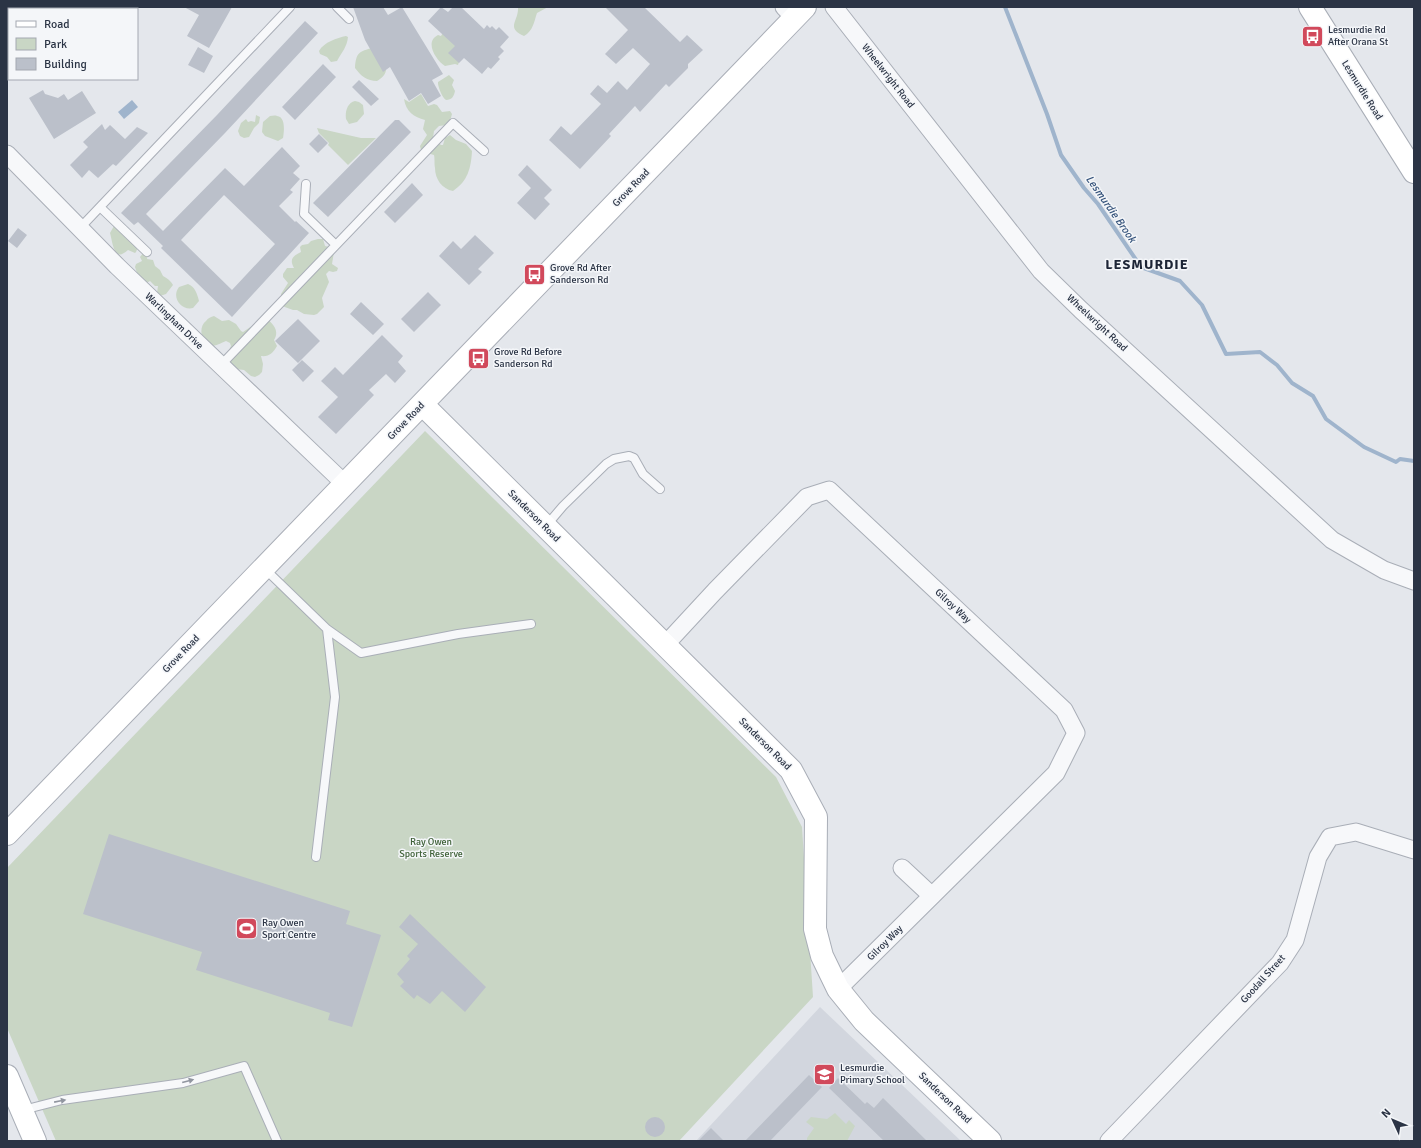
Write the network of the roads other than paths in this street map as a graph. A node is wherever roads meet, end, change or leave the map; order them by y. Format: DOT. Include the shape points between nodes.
graph roads {
  1 [pos="290,7"];
  2 [pos="337,7"];
  3 [pos="834,7"];
  4 [pos="1310,7"];
  5 [pos="794,11"];
  6 [pos="349,18"];
  7 [pos="484,151"];
  8 [pos="7,154"];
  9 [pos="1414,172"];
  10 [pos="306,184"];
  11 [pos="100,207"];
  12 [pos="80,228"];
  13 [pos="336,245"];
  14 [pos="147,252"];
  15 [pos="221,365"];
  16 [pos="422,404"];
  17 [pos="345,484"];
  18 [pos="660,489"];
  19 [pos="545,527"];
  20 [pos="264,568"];
  21 [pos="1414,581"];
  22 [pos="531,624"];
  23 [pos="327,629"];
  24 [pos="665,645"];
  25 [pos="7,834"];
  26 [pos="1414,850"];
  27 [pos="316,857"];
  28 [pos="902,868"];
  29 [pos="932,896"];
  30 [pos="838,989"];
  31 [pos="7,1076"];
  32 [pos="22,1111"];
  33 [pos="35,1141"];
  34 [pos="277,1141"];
  35 [pos="990,1141"];
  36 [pos="1109,1141"];
  1 -- 11 [label="lane"];
  2 -- 6 [label="lane"];
  3 -- 21 [label="street, Wheelwright Road" via="1041,270 1081,310 1332,540 1384,570"];
  4 -- 9 [label="street, Lesmurdie Road"];
  5 -- 16 [label="street, Grove Road"];
  7 -- 13 [label="lane" via="453,123"];
  8 -- 12 [label="street, Warlingham Drive"];
  10 -- 13 [label="lane" via="304,214"];
  11 -- 12 [label="lane"];
  11 -- 14 [label="lane"];
  12 -- 15 [label="street, Warlingham Drive"];
  13 -- 15 [label="lane"];
  15 -- 17 [label="street, Warlingham Drive"];
  16 -- 17 [label="street, Grove Road"];
  16 -- 19 [label="street, Sanderson Road"];
  17 -- 20 [label="street, Grove Road"];
  18 -- 19 [label="lane" via="644,474 634,458 629,456 614,459 578,490"];
  19 -- 24 [label="street, Sanderson Road"];
  20 -- 23 [label="lane"];
  20 -- 25 [label="street, Grove Road"];
  22 -- 23 [label="lane" via="458,634 361,653"];
  23 -- 27 [label="lane" via="335,697"];
  24 -- 29 [label="street, Gilroy Way" via="807,497 829,490 1064,710 1076,733 1056,773"];
  24 -- 30 [label="street, Sanderson Road" via="792,770 816,817 815,929 822,956"];
  26 -- 36 [label="street, Goodall Street" via="1356,832 1330,837 1318,857 1295,940 1280,963"];
  28 -- 29 [label="street"];
  29 -- 30 [label="street, Gilroy Way"];
  30 -- 35 [label="street, Sanderson Road" via="864,1021"];
  31 -- 32 [label="street"];
  32 -- 33 [label="street"];
  32 -- 34 [label="lane, one-way" via="62,1100 183,1083 244,1066"];
}
